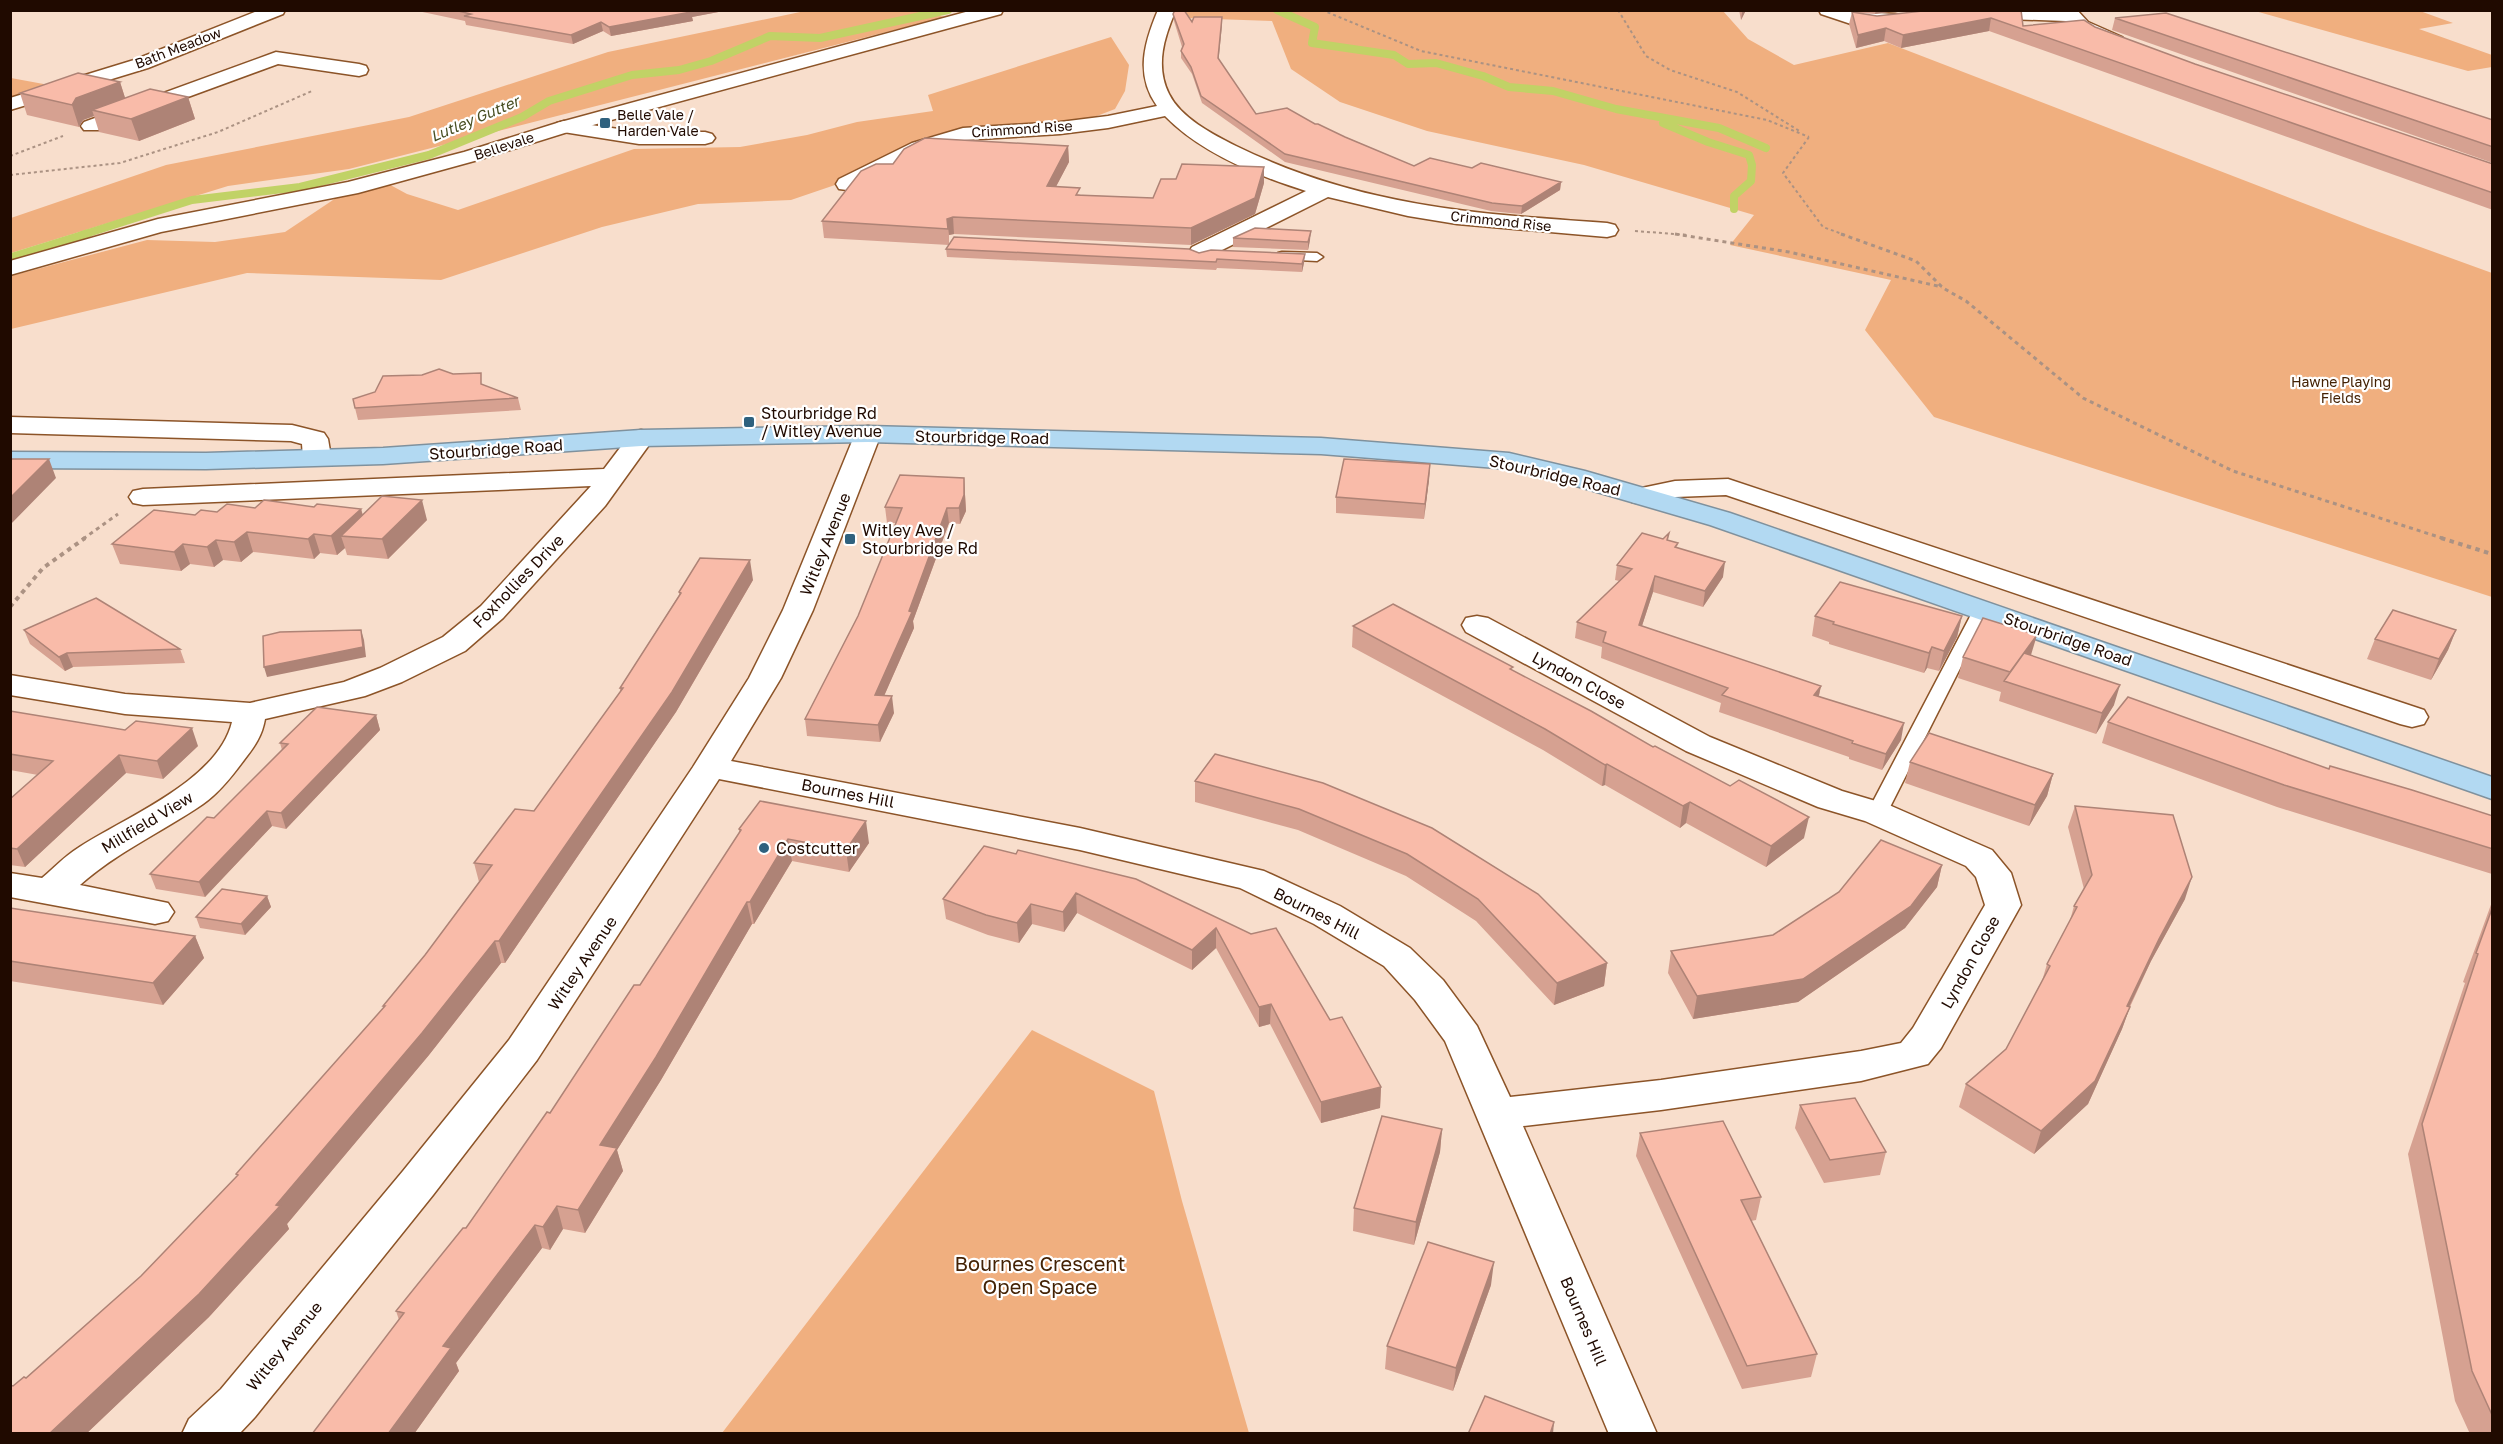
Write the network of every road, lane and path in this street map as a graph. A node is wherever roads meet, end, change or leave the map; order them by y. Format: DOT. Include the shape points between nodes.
graph roads {
  1 [pos="278,10"];
  2 [pos="995,10"];
  3 [pos="1167,10"];
  4 [pos="1322,10"];
  5 [pos="1617,10"];
  6 [pos="1827,10"];
  7 [pos="1956,13"];
  8 [pos="2069,14"];
  9 [pos="1912,17"];
  10 [pos="2132,47"];
  11 [pos="360,70"];
  12 [pos="77,82"];
  13 [pos="160,101"];
  14 [pos="10,104"];
  15 [pos="1170,109"];
  16 [pos="90,126"];
  17 [pos="564,127"];
  18 [pos="1809,137"];
  19 [pos="705,138"];
  20 [pos="10,156"];
  21 [pos="10,175"];
  22 [pos="847,184"];
  23 [pos="1326,190"];
  24 [pos="1607,230"];
  25 [pos="1194,252"];
  26 [pos="1223,253"];
  27 [pos="1270,255"];
  28 [pos="1317,257"];
  29 [pos="10,268"];
  30 [pos="1943,288"];
  31 [pos="10,425"];
  32 [pos="868,434"];
  33 [pos="641,438"];
  34 [pos="317,457"];
  35 [pos="10,460"];
  36 [pos="613,477"];
  37 [pos="1642,496"];
  38 [pos="143,497"];
  39 [pos="2493,554"];
  40 [pos="10,607"];
  41 [pos="1982,609"];
  42 [pos="1477,625"];
  43 [pos="10,685"];
  44 [pos="250,713"];
  45 [pos="2412,717"];
  46 [pos="710,767"];
  47 [pos="2493,789"];
  48 [pos="1877,813"];
  49 [pos="10,885"];
  50 [pos="50,891"];
  51 [pos="155,912"];
  52 [pos="1497,1114"];
  53 [pos="206,1434"];
  54 [pos="1632,1434"];
  1 -- 12 [label="street, Bath Meadow" via="141,64"];
  2 -- 17 [label="street, Bellevale"];
  3 -- 15 [label="street, Crimmond Rise" via="1154,40 1152,63 1158,92"];
  4 -- 18 [label="path" via="1421,51 1767,120"];
  5 -- 18 [label="path" via="1646,56 1670,70 1737,92"];
  6 -- 9 [label="street" via="1862,20"];
  7 -- 8 [label="street"];
  8 -- 10 [label="street" via="2099,34"];
  11 -- 13 [label="street" via="276,58"];
  11 -- 21 [label="path" via="218,132 120,163"];
  12 -- 13 [label="street, Bath Meadow"];
  12 -- 14 [label="street, Bath Meadow"];
  13 -- 16 [label="street"];
  15 -- 22 [label="street, Crimmond Rise" via="1069,127 963,134 919,147"];
  15 -- 23 [label="street, Crimmond Rise" via="1196,132 1239,157"];
  16 -- 20 [label="path"];
  17 -- 19 [label="street" via="639,138"];
  17 -- 29 [label="street, Bellevale" via="350,189 158,225"];
  18 -- 30 [label="path" via="1783,173 1823,227 1916,261"];
  23 -- 24 [label="street, Crimmond Rise" via="1435,214"];
  23 -- 25 [label="street"];
  24 -- 30 [label="path" via="1678,232"];
  25 -- 26 [label="lane"];
  27 -- 28 [label="lane"];
  30 -- 39 [label="path" via="1966,301 2083,398 2233,471"];
  31 -- 34 [label="street" via="292,433 315,439"];
  32 -- 33 [label="highway, Stourbridge Road"];
  32 -- 37 [label="highway, Stourbridge Road" via="1178,441 1432,453 1509,461"];
  32 -- 46 [label="street, Witley Avenue" via="798,610 765,678"];
  33 -- 34 [label="highway, Stourbridge Road" via="505,449"];
  33 -- 36 [label="street, Foxhollies Drive"];
  34 -- 35 [label="highway, Stourbridge Road"];
  36 -- 38 [label="street, Stourbridge Road"];
  36 -- 44 [label="street, Foxhollies Drive" via="492,612 454,644 354,689"];
  37 -- 41 [label="highway, Stourbridge Road"];
  37 -- 45 [label="street, Stourbridge Road" via="1675,489 1728,487"];
  38 -- 40 [label="path" via="43,568"];
  41 -- 47 [label="highway, Stourbridge Road"];
  41 -- 48 [label="lane"];
  42 -- 48 [label="street, Lyndon Close" via="1698,744 1830,799"];
  43 -- 44 [label="street, Foxhollies Drive" via="125,704"];
  44 -- 50 [label="street, Millfield View" via="245,736 193,795 89,857"];
  46 -- 52 [label="street, Bournes Hill" via="1080,839 1251,879 1327,915 1397,957 1429,990 1462,1036"];
  46 -- 53 [label="street, Witley Avenue" via="523,1050 238,1403"];
  48 -- 52 [label="street, Lyndon Close" via="1979,858 1993,873 2003,905 1914,1054 1861,1066 1673,1094"];
  49 -- 50 [label="street"];
  50 -- 51 [label="street"];
  52 -- 54 [label="street, Bournes Hill"];
}
